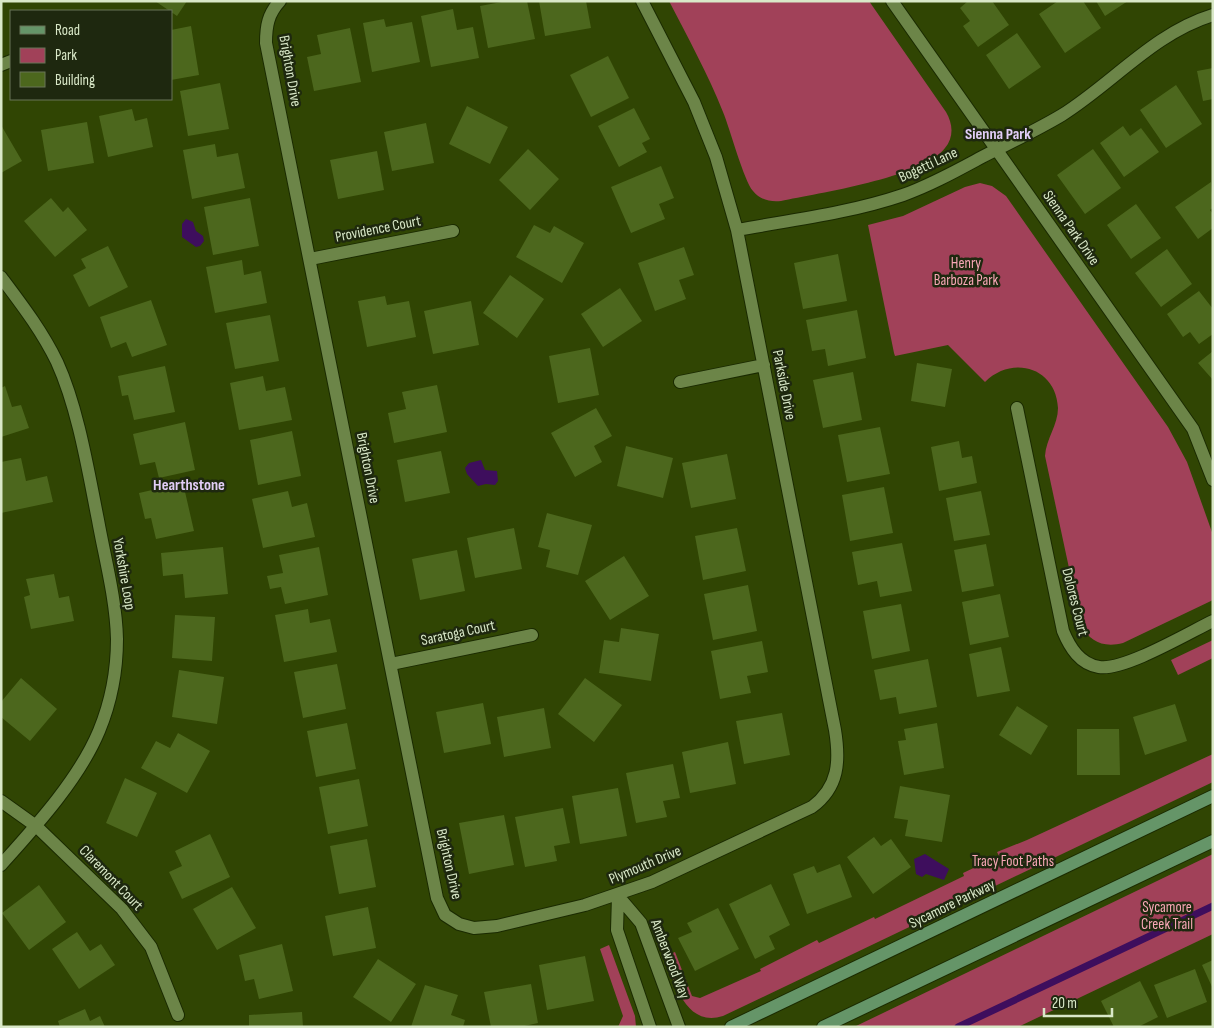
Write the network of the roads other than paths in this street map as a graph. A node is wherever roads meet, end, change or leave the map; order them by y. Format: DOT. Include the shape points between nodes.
graph roads {
  1 [pos="642,1"];
  2 [pos="892,1"];
  3 [pos="276,6"];
  4 [pos="1213,15"];
  5 [pos="996,150"];
  6 [pos="737,230"];
  7 [pos="453,231"];
  8 [pos="310,260"];
  9 [pos="1,278"];
  10 [pos="764,365"];
  11 [pos="680,382"];
  12 [pos="1018,408"];
  13 [pos="1213,480"];
  14 [pos="1213,621"];
  15 [pos="532,634"];
  16 [pos="391,664"];
  17 [pos="830,790"];
  18 [pos="1213,796"];
  19 [pos="1,801"];
  20 [pos="36,826"];
  21 [pos="1213,841"];
  22 [pos="1,865"];
  23 [pos="618,896"];
  24 [pos="458,924"];
  25 [pos="178,1015"];
  26 [pos="650,1027"];
  27 [pos="679,1027"];
  28 [pos="732,1027"];
  29 [pos="823,1027"];
  1 -- 6 [label="street, Parkside Drive" via="694,102 716,157"];
  2 -- 5 [label="street, Sienna Park Drive"];
  3 -- 8 [label="street, Brighton Drive" via="266,26 266,43"];
  4 -- 5 [label="street, Bogetti Lane" via="1177,30 1061,116"];
  5 -- 6 [label="street, Bogetti Lane" via="937,181 904,194 863,206"];
  5 -- 13 [label="street, Sienna Park Drive" via="1193,429"];
  6 -- 10 [label="street, Parkside Drive"];
  7 -- 8 [label="street, Providence Court"];
  8 -- 16 [label="street, Brighton Drive"];
  9 -- 20 [label="street, Yorkshire Loop" via="38,326 58,364 81,435 114,600 117,639 114,684 99,731 81,765"];
  10 -- 11 [label="street"];
  10 -- 17 [label="street, Parkside Drive" via="838,751 838,771"];
  12 -- 14 [label="street, Dolores Court" via="1063,631 1070,649 1083,660 1100,667 1118,665"];
  15 -- 16 [label="street, Saratoga Court"];
  16 -- 24 [label="street, Brighton Drive" via="437,898 445,915"];
  17 -- 23 [label="street, Plymouth Drive" via="812,807"];
  18 -- 28 [label="main road, Sycamore Parkway"];
  19 -- 20 [label="street, Claremont Court"];
  20 -- 22 [label="street, Yorkshire Loop"];
  20 -- 25 [label="street, Claremont Court" via="122,909 151,947"];
  21 -- 29 [label="main road"];
  23 -- 24 [label="street, Plymouth Drive" via="497,926 474,928"];
  23 -- 26 [label="street" via="617,930"];
  23 -- 27 [label="street, Amberwood Way" via="640,923"];
}
